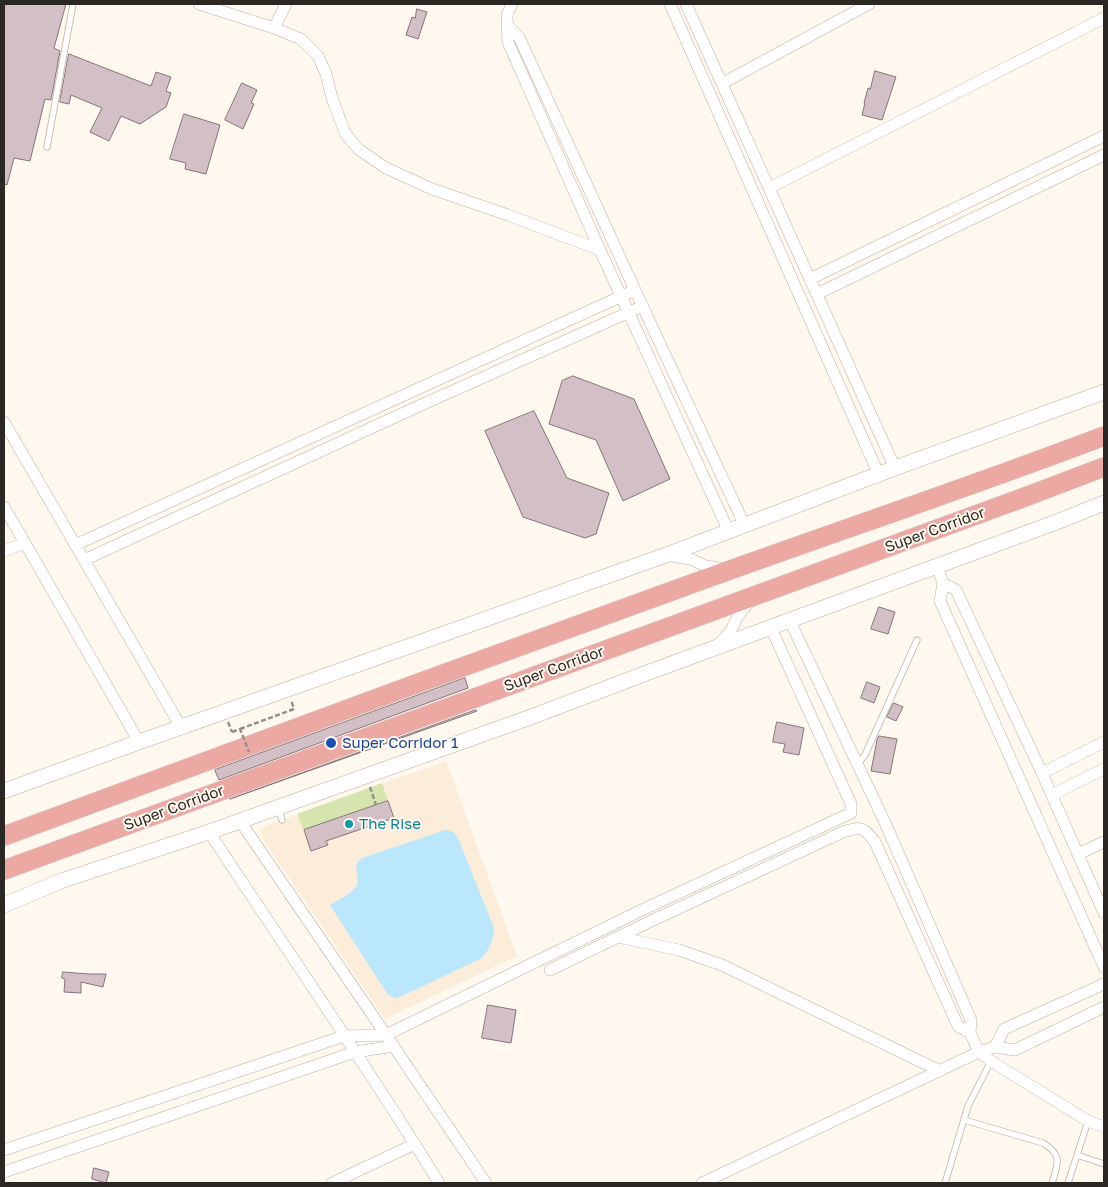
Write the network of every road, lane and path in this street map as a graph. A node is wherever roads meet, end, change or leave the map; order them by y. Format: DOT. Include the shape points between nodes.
graph roads {
  1 [pos="73,4"];
  2 [pos="199,4"];
  3 [pos="286,4"];
  4 [pos="512,4"];
  5 [pos="670,4"];
  6 [pos="686,4"];
  7 [pos="869,4"];
  8 [pos="1104,18"];
  9 [pos="507,25"];
  10 [pos="274,28"];
  11 [pos="722,83"];
  12 [pos="1104,136"];
  13 [pos="47,147"];
  14 [pos="1104,155"];
  15 [pos="769,188"];
  16 [pos="600,250"];
  17 [pos="810,279"];
  18 [pos="635,290"];
  19 [pos="817,294"];
  20 [pos="621,296"];
  21 [pos="643,306"];
  22 [pos="629,312"];
  23 [pos="1104,392"];
  24 [pos="4,422"];
  25 [pos="1104,436"];
  26 [pos="1104,466"];
  27 [pos="895,468"];
  28 [pos="879,475"];
  29 [pos="1104,503"];
  30 [pos="4,506"];
  31 [pos="746,526"];
  32 [pos="729,532"];
  33 [pos="25,543"];
  34 [pos="75,545"];
  35 [pos="4,551"];
  36 [pos="666,555"];
  37 [pos="84,560"];
  38 [pos="937,566"];
  39 [pos="729,570"];
  40 [pos="943,583"];
  41 [pos="753,597"];
  42 [pos="790,621"];
  43 [pos="771,628"];
  44 [pos="918,640"];
  45 [pos="715,648"];
  46 [pos="294,709"];
  47 [pos="181,727"];
  48 [pos="240,729"];
  49 [pos="232,732"];
  50 [pos="139,742"];
  51 [pos="1104,742"];
  52 [pos="249,752"];
  53 [pos="857,765"];
  54 [pos="1104,769"];
  55 [pos="1042,773"];
  56 [pos="366,776"];
  57 [pos="4,791"];
  58 [pos="1052,795"];
  59 [pos="376,805"];
  60 [pos="240,821"];
  61 [pos="209,832"];
  62 [pos="4,836"];
  63 [pos="1104,842"];
  64 [pos="1078,854"];
  65 [pos="4,870"];
  66 [pos="4,905"];
  67 [pos="1104,913"];
  68 [pos="618,937"];
  69 [pos="1104,967"];
  70 [pos="550,970"];
  71 [pos="1104,984"];
  72 [pos="1104,1007"];
  73 [pos="970,1033"];
  74 [pos="386,1035"];
  75 [pos="344,1036"];
  76 [pos="394,1046"];
  77 [pos="995,1047"];
  78 [pos="355,1052"];
  79 [pos="979,1052"];
  80 [pos="991,1062"];
  81 [pos="940,1071"];
  82 [pos="964,1120"];
  83 [pos="1088,1120"];
  84 [pos="1104,1127"];
  85 [pos="415,1144"];
  86 [pos="4,1150"];
  87 [pos="1077,1154"];
  88 [pos="1104,1164"];
  89 [pos="4,1172"];
  90 [pos="332,1183"];
  91 [pos="439,1183"];
  92 [pos="486,1183"];
  93 [pos="702,1183"];
  94 [pos="945,1183"];
  95 [pos="1052,1183"];
  96 [pos="1068,1183"];
  1 -- 13 [label="lane"];
  2 -- 10 [label="street"];
  3 -- 10 [label="street"];
  4 -- 9 [label="street"];
  5 -- 28 [label="street"];
  6 -- 11 [label="street"];
  7 -- 11 [label="street"];
  8 -- 15 [label="street"];
  9 -- 16 [label="street" via="508,42"];
  9 -- 18 [label="street" via="519,37"];
  10 -- 16 [label="street" via="301,39 318,56 345,133 358,149 386,168 432,190"];
  11 -- 15 [label="street"];
  12 -- 17 [label="street"];
  14 -- 19 [label="street"];
  15 -- 17 [label="street"];
  16 -- 20 [label="street"];
  17 -- 19 [label="street"];
  18 -- 20 [label="street"];
  18 -- 21 [label="street"];
  19 -- 27 [label="street"];
  20 -- 22 [label="street"];
  20 -- 34 [label="street"];
  21 -- 22 [label="street"];
  21 -- 31 [label="street"];
  22 -- 32 [label="street"];
  22 -- 37 [label="street"];
  23 -- 27 [label="street"];
  24 -- 34 [label="street"];
  25 -- 39 [label="main road, Super Corridor"];
  26 -- 41 [label="main road, Super Corridor"];
  27 -- 28 [label="street"];
  28 -- 31 [label="street"];
  29 -- 38 [label="street"];
  30 -- 33 [label="street"];
  31 -- 32 [label="street"];
  32 -- 36 [label="street"];
  33 -- 35 [label="street"];
  33 -- 50 [label="street"];
  34 -- 37 [label="street"];
  36 -- 39 [label="street"];
  36 -- 47 [label="street"];
  37 -- 47 [label="street"];
  38 -- 40 [label="street"];
  38 -- 42 [label="street"];
  39 -- 62 [label="main road, Super Corridor"];
  40 -- 55 [label="street" via="956,590"];
  40 -- 69 [label="street" via="940,601"];
  41 -- 45 [label="street"];
  41 -- 65 [label="main road, Super Corridor"];
  42 -- 43 [label="street"];
  42 -- 53 [label="street"];
  43 -- 45 [label="street"];
  43 -- 74 [label="street" via="851,804 851,813 644,909"];
  44 -- 53 [label="lane" via="865,756"];
  45 -- 56 [label="street"];
  46 -- 48 [label="path"];
  47 -- 50 [label="street"];
  48 -- 49 [label="path, bridge"];
  48 -- 52 [label="path, bridge"];
  50 -- 57 [label="street"];
  51 -- 55 [label="street"];
  53 -- 73 [label="street" via="971,1020"];
  54 -- 58 [label="street"];
  55 -- 58 [label="street"];
  56 -- 59 [label="path"];
  56 -- 60 [label="street" via="280,814"];
  58 -- 64 [label="street"];
  60 -- 61 [label="street"];
  60 -- 74 [label="street"];
  61 -- 66 [label="street" via="61,882"];
  61 -- 75 [label="street"];
  63 -- 64 [label="street"];
  64 -- 67 [label="street"];
  68 -- 70 [label="street"];
  68 -- 73 [label="street" via="843,832 856,828 865,830 875,842 958,1026"];
  68 -- 81 [label="street" via="679,950 722,965"];
  71 -- 77 [label="street" via="1004,1029"];
  72 -- 77 [label="street" via="1015,1050"];
  73 -- 79 [label="street"];
  74 -- 75 [label="street"];
  74 -- 76 [label="street"];
  75 -- 78 [label="street"];
  75 -- 86 [label="street"];
  76 -- 78 [label="street"];
  76 -- 92 [label="street"];
  77 -- 79 [label="street"];
  78 -- 85 [label="street"];
  78 -- 89 [label="street"];
  79 -- 80 [label="street"];
  79 -- 81 [label="street"];
  80 -- 82 [label="lane"];
  80 -- 83 [label="street"];
  81 -- 93 [label="street"];
  82 -- 94 [label="lane"];
  82 -- 95 [label="lane" via="1052,1148 1057,1165"];
  83 -- 84 [label="street"];
  83 -- 87 [label="lane"];
  85 -- 90 [label="street"];
  85 -- 91 [label="street"];
  87 -- 88 [label="lane"];
  87 -- 96 [label="lane"];
}
